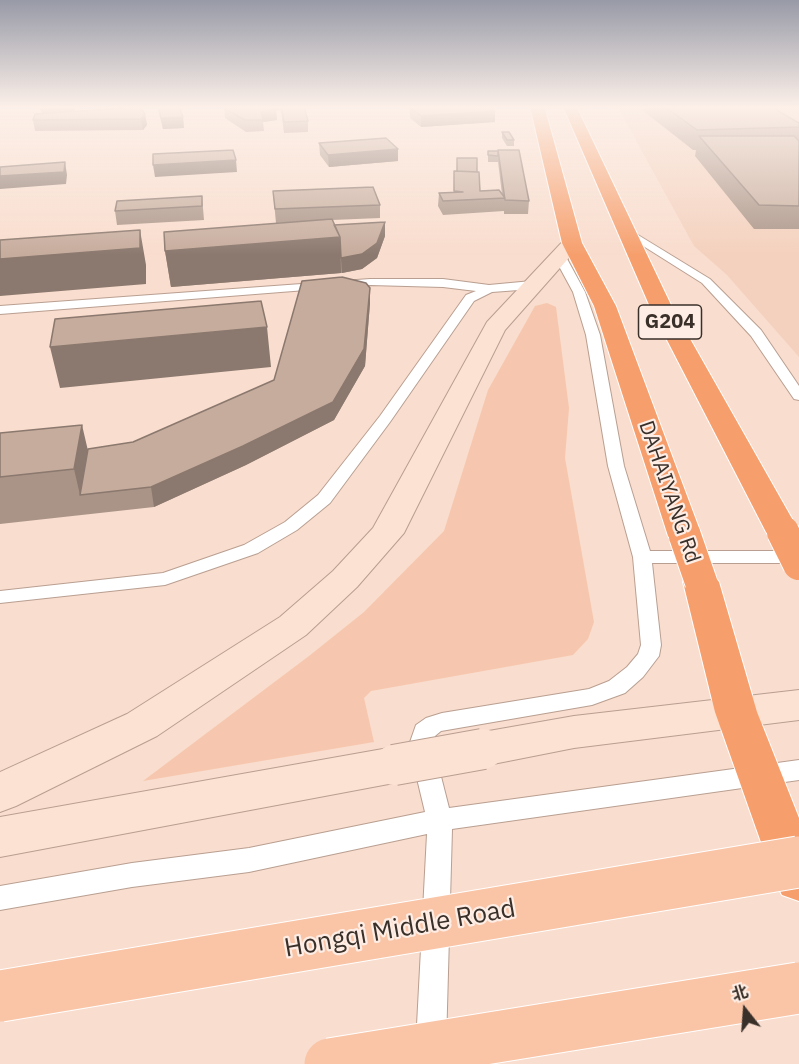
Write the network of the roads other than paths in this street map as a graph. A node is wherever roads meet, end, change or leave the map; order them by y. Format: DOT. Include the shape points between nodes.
graph roads {
  1 [pos="547,156"];
  2 [pos="591,156"];
  3 [pos="625,230"];
  4 [pos="566,250"];
  5 [pos="531,285"];
  6 [pos="489,289"];
  7 [pos="0,310"];
  8 [pos="799,396"];
  9 [pos="791,544"];
  10 [pos="642,557"];
  11 [pos="799,564"];
  12 [pos="0,597"];
  13 [pos="799,705"];
  14 [pos="735,712"];
  15 [pos="799,770"];
  16 [pos="0,793"];
  17 [pos="440,820"];
  18 [pos="0,837"];
  19 [pos="799,862"];
  20 [pos="799,879"];
  21 [pos="0,898"];
  22 [pos="799,988"];
  23 [pos="0,996"];
  24 [pos="330,1064"];
  25 [pos="430,1064"];
  1 -- 4 [label="highway, DAHAIYANG Rd / G204"];
  2 -- 3 [label="highway, G204"];
  3 -- 8 [label="lane" via="706,281 756,333"];
  3 -- 9 [label="highway, G204" via="661,307"];
  4 -- 5 [label="main road"];
  4 -- 10 [label="lane" via="593,335 616,466"];
  4 -- 14 [label="highway, DAHAIYANG Rd / G204, bridge" via="605,306 701,582"];
  5 -- 6 [label="lane"];
  5 -- 16 [label="main road" via="495,327 387,533 345,579 293,626 142,724"];
  6 -- 7 [label="lane" via="443,283 370,282"];
  6 -- 12 [label="lane" via="470,298 324,499 291,526 251,549 165,579"];
  9 -- 10 [label="lane"];
  9 -- 11 [label="highway, G204, bridge"];
  10 -- 17 [label="lane" via="651,645 648,656 617,687 592,697 441,722 424,731 421,745"];
  13 -- 14 [label="main road"];
  14 -- 18 [label="main road, bridge" via="574,732"];
  14 -- 20 [label="highway, DAHAIYANG Rd / G204"];
  15 -- 17 [label="lane"];
  17 -- 21 [label="lane" via="249,860"];
  17 -- 25 [label="lane"];
  19 -- 23 [label="main road, Hongqi Middle Road, bridge"];
  22 -- 24 [label="main road, bridge"];
}
